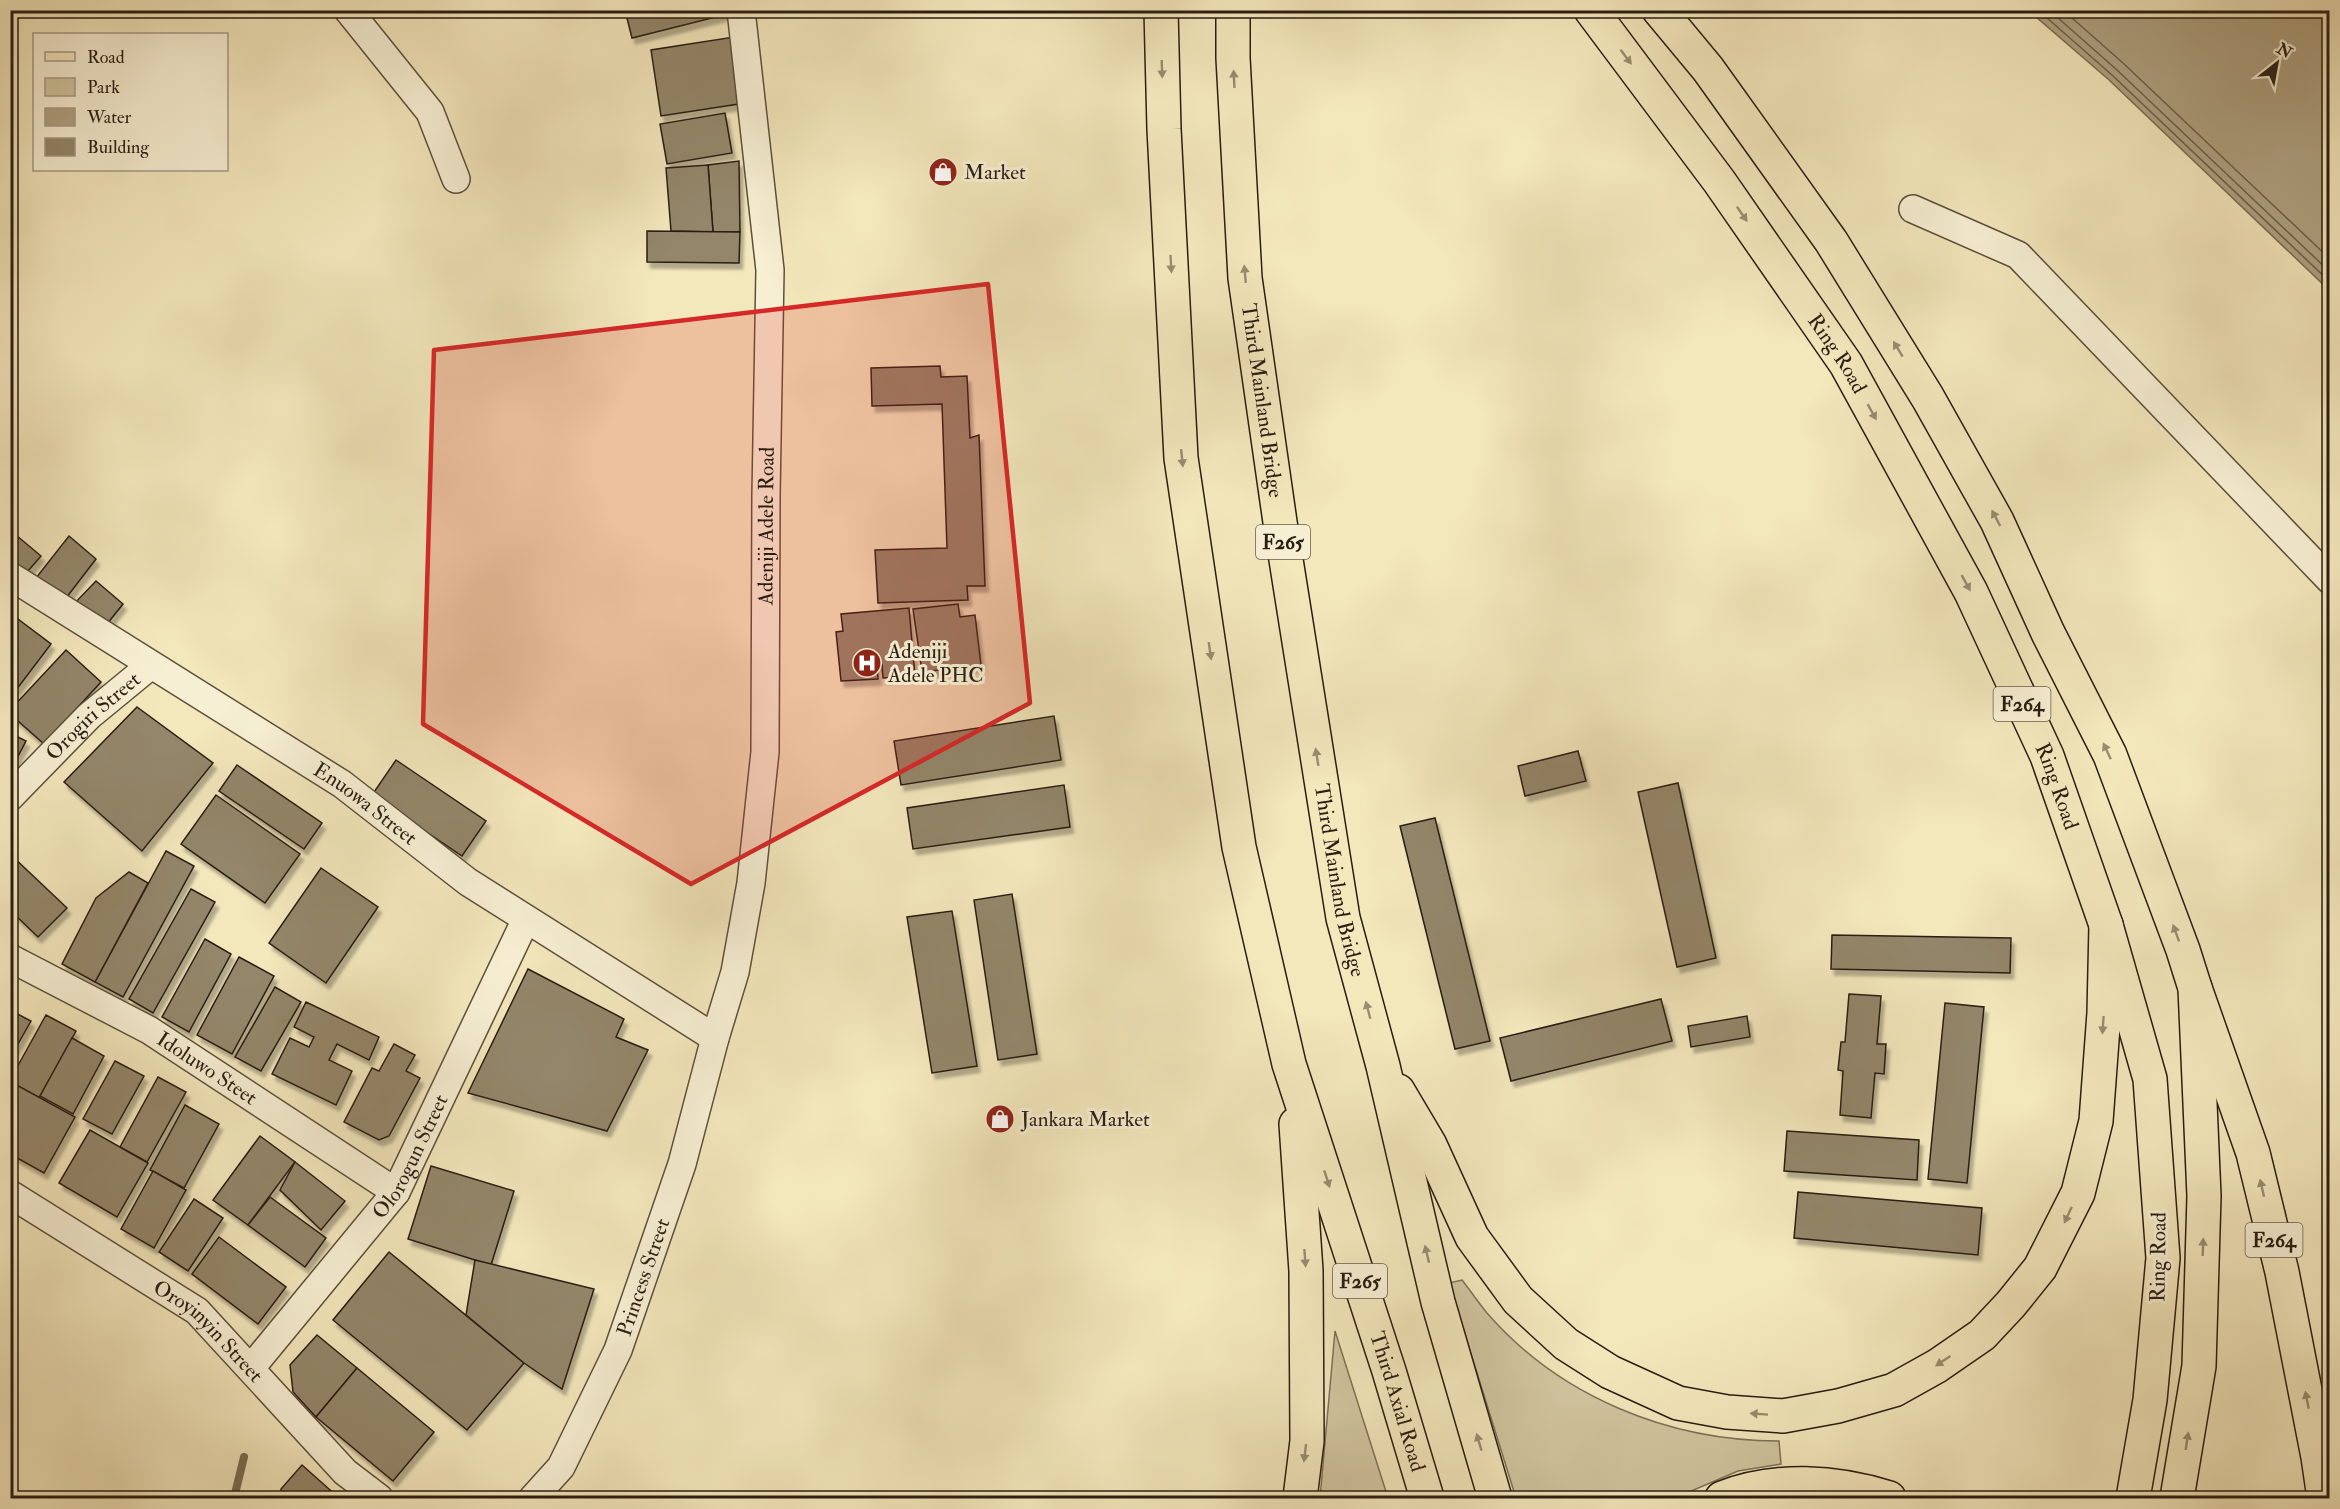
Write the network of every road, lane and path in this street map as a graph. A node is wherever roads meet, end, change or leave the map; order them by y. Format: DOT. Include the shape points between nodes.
graph roads {
  1 [pos="348,10"];
  2 [pos="741,10"];
  3 [pos="1161,10"];
  4 [pos="1233,10"];
  5 [pos="1591,10"];
  6 [pos="1659,10"];
  7 [pos="456,178"];
  8 [pos="1913,209"];
  9 [pos="10,576"];
  10 [pos="2330,580"];
  11 [pos="151,665"];
  12 [pos="10,797"];
  13 [pos="526,919"];
  14 [pos="2106,924"];
  15 [pos="10,958"];
  16 [pos="2195,988"];
  17 [pos="714,1038"];
  18 [pos="1383,1066"];
  19 [pos="1291,1069"];
  20 [pos="396,1192"];
  21 [pos="10,1194"];
  22 [pos="251,1368"];
  23 [pos="379,1498"];
  24 [pos="533,1498"];
  25 [pos="1300,1498"];
  26 [pos="1427,1498"];
  27 [pos="1495,1498"];
  28 [pos="1722,1498"];
  29 [pos="1890,1498"];
  30 [pos="2133,1498"];
  31 [pos="2177,1498"];
  32 [pos="2324,1498"];
  1 -- 7 [label="street" via="429,112"];
  2 -- 17 [label="street, Adeniji Adele Road" via="770,270 765,752 751,883 735,972"];
  3 -- 19 [label="main road, F265, one-way" via="1181,458 1239,847"];
  18 -- 4 [label="main road, Third Mainland Bridge / F265, one-way" via="1343,918 1245,278"];
  5 -- 14 [label="main road, Ring Road / F264, one-way" via="1719,181 1846,364 1971,592 2047,756"];
  16 -- 6 [label="main road, F264, one-way" via="2110,755 2048,633 1998,521 1831,240 1708,69"];
  8 -- 10 [label="street" via="2018,255"];
  9 -- 11 [label="street, Enuowa Street"];
  11 -- 12 [label="street, Orogiri Street" via="89,716"];
  11 -- 13 [label="street, Enuowa Street" via="342,784 468,882"];
  13 -- 17 [label="street, Enuowa Street"];
  13 -- 20 [label="street, Olorogun Street"];
  14 -- 18 [label="main road, one-way" via="2096,1121 2078,1193 2040,1268 1982,1335 1894,1390 1838,1406 1783,1416 1678,1403 1610,1372 1566,1344 1518,1300 1472,1237 1430,1145"];
  14 -- 30 [label="main road, Ring Road / F264" via="2150,1079 2163,1258 2150,1400"];
  15 -- 20 [label="street, Idoluwo Steet" via="149,1030"];
  31 -- 16 [label="main road, one-way" via="2199,1366 2204,1196"];
  32 -- 16 [label="main road, F264, one-way" via="2282,1272 2253,1153"];
  17 -- 24 [label="street, Princess Street" via="682,1164 618,1350 561,1467"];
  27 -- 18 [label="main road, F265, one-way" via="1438,1302"];
  19 -- 25 [label="main road, one-way" via="1306,1271 1307,1441"];
  19 -- 26 [label="main road, Third Axial Road / F265, one-way"];
  20 -- 22 [label="street, Olorogun Street"];
  21 -- 22 [label="street, Oroyinyin Street" via="197,1311"];
  22 -- 23 [label="street, Oroyinyin Street" via="345,1472"];
  28 -- 29 [label="main road" via="1742,1490 1785,1484 1822,1484"];
}
